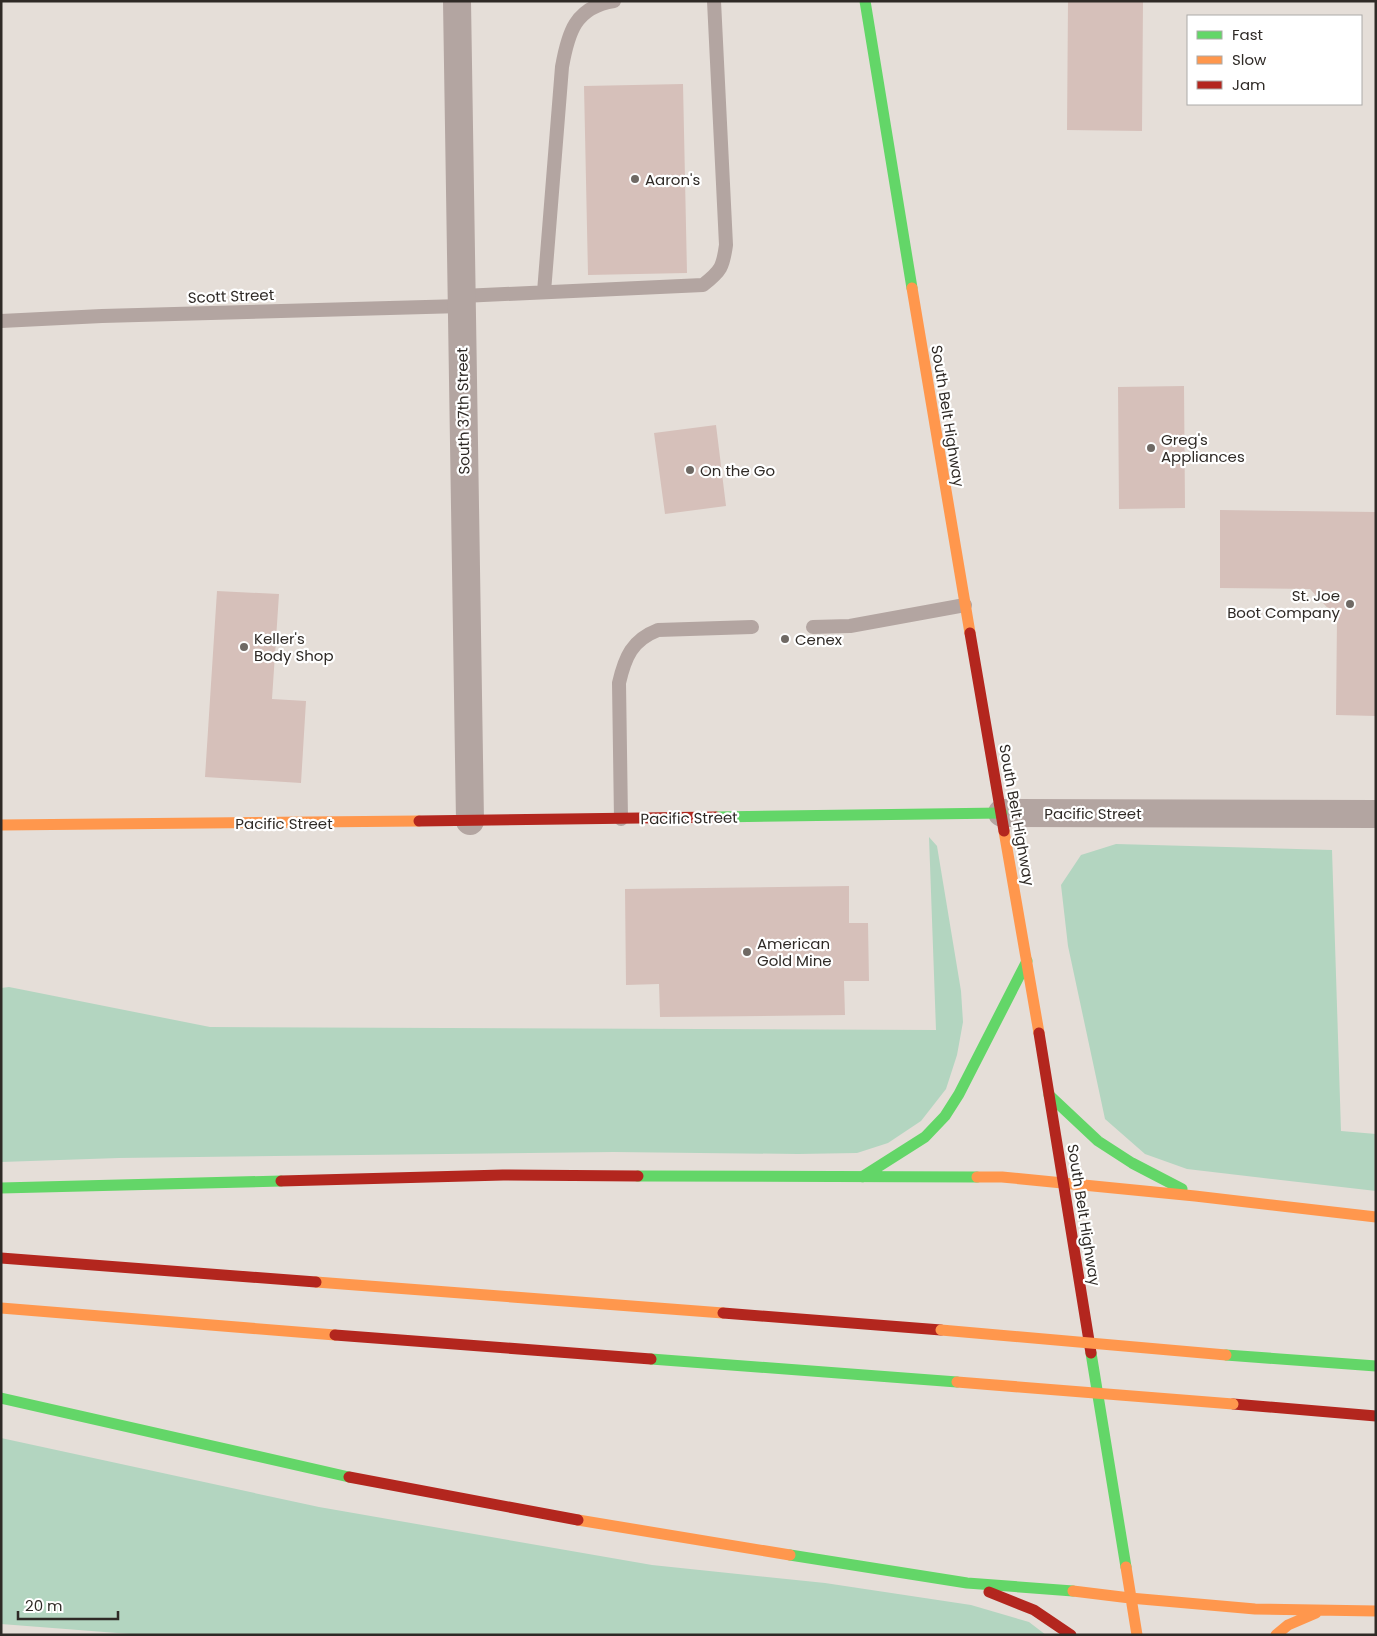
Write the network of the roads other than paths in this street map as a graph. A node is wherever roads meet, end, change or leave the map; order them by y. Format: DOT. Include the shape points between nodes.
graph roads {
  1 [pos="457,1"];
  2 [pos="614,1"];
  3 [pos="714,1"];
  4 [pos="865,1"];
  5 [pos="544,292"];
  6 [pos="462,301"];
  7 [pos="1,321"];
  8 [pos="965,605"];
  9 [pos="752,627"];
  10 [pos="812,627"];
  11 [pos="1002,813"];
  12 [pos="1376,814"];
  13 [pos="621,819"];
  14 [pos="470,821"];
  15 [pos="1,824"];
  16 [pos="1027,961"];
  17 [pos="1049,1095"];
  18 [pos="862,1177"];
  19 [pos="1064,1184"];
  20 [pos="1,1188"];
  21 [pos="1195,1196"];
  22 [pos="1376,1217"];
  23 [pos="1,1258"];
  24 [pos="1,1308"];
  25 [pos="1376,1366"];
  26 [pos="1,1398"];
  27 [pos="1376,1416"];
  28 [pos="967,1583"];
  29 [pos="1130,1598"];
  30 [pos="1322,1610"];
  31 [pos="1376,1611"];
  32 [pos="1072,1635"];
  33 [pos="1137,1635"];
  34 [pos="1276,1635"];
  1 -- 6 [label="street, South 37th Street"];
  2 -- 5 [label="lane" via="601,3 576,21 567,41 562,67"];
  3 -- 5 [label="lane, Scott Street" via="726,245 718,274 703,285"];
  4 -- 8 [label="main road, South Belt Highway"];
  5 -- 6 [label="lane, Scott Street"];
  6 -- 7 [label="lane, Scott Street"];
  6 -- 14 [label="street, South 37th Street"];
  8 -- 10 [label="lane" via="850,626"];
  8 -- 11 [label="main road, South Belt Highway"];
  9 -- 13 [label="lane" via="658,630 646,635 633,647 624,664 620,683"];
  11 -- 12 [label="street, Pacific Street"];
  11 -- 13 [label="main road, Pacific Street"];
  11 -- 16 [label="main road, South Belt Highway"];
  13 -- 14 [label="main road, Pacific Street"];
  14 -- 15 [label="main road, Pacific Street"];
  16 -- 17 [label="main road, South Belt Highway"];
  16 -- 18 [label="main road" via="945,1116 926,1137"];
  17 -- 19 [label="main road, South Belt Highway"];
  17 -- 21 [label="main road" via="1098,1141"];
  18 -- 19 [label="main road" via="1002,1178"];
  18 -- 20 [label="main road" via="503,1175"];
  19 -- 21 [label="main road"];
  19 -- 29 [label="main road, South Belt Highway"];
  21 -- 22 [label="main road"];
  23 -- 25 [label="main road, bridge"];
  24 -- 27 [label="main road, bridge"];
  26 -- 28 [label="main road" via="343,1476 622,1528"];
  28 -- 29 [label="main road" via="1061,1589"];
  28 -- 32 [label="main road" via="1034,1610"];
  29 -- 30 [label="main road" via="1255,1609"];
  29 -- 33 [label="main road, South Belt Highway"];
  30 -- 31 [label="main road"];
  30 -- 34 [label="main road" via="1288,1625"];
}
